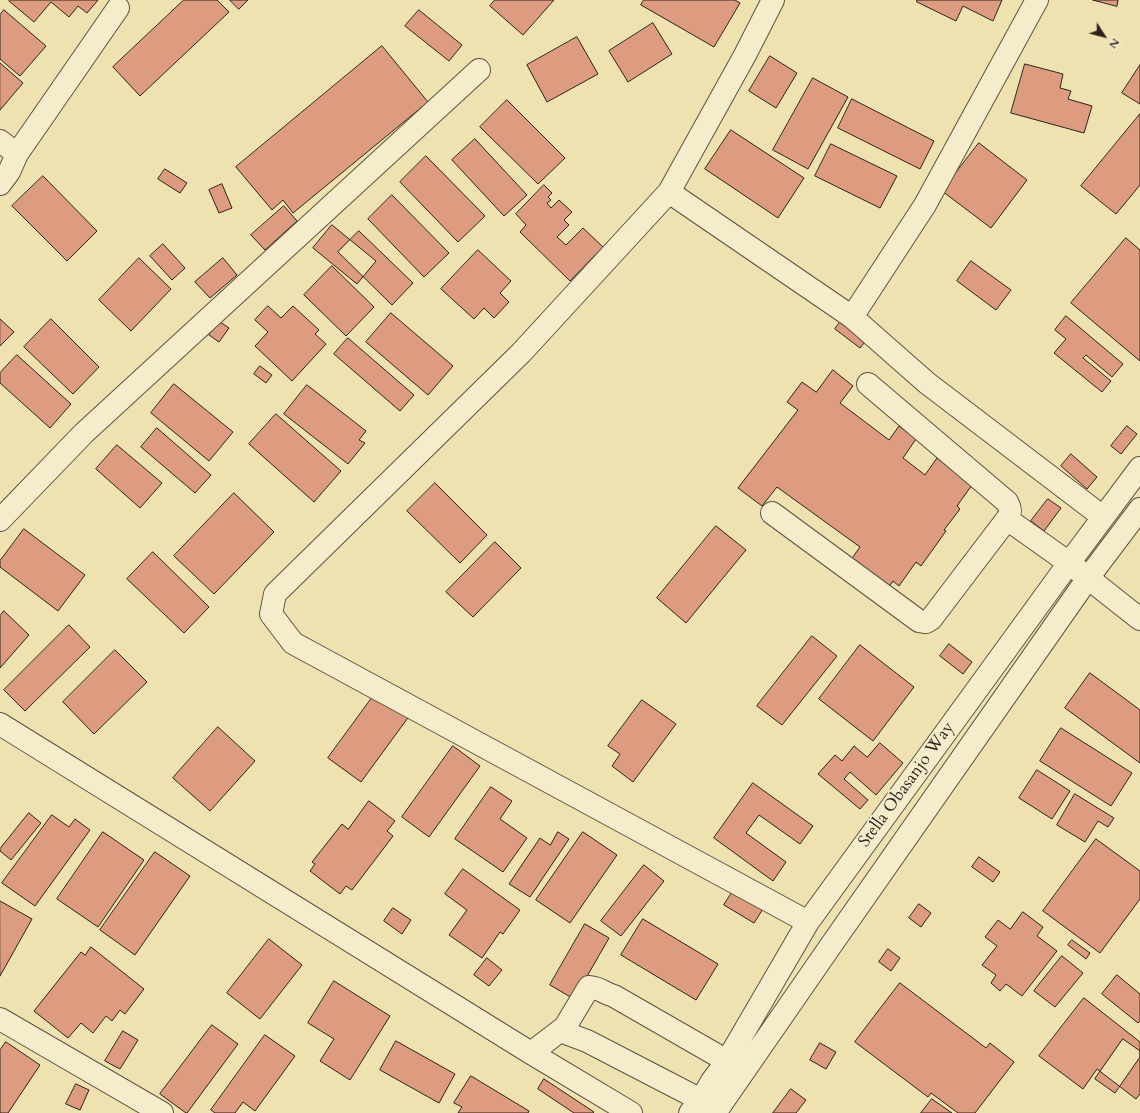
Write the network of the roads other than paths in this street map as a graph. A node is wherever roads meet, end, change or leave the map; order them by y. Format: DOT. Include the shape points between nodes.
graph roads {
  1 [pos="773,0"];
  2 [pos="1037,0"];
  3 [pos="118,8"];
  4 [pos="479,70"];
  5 [pos="0,141"];
  6 [pos="17,154"];
  7 [pos="0,184"];
  8 [pos="669,192"];
  9 [pos="852,317"];
  10 [pos="868,384"];
  11 [pos="1140,468"];
  12 [pos="1140,509"];
  13 [pos="772,513"];
  14 [pos="1103,517"];
  15 [pos="1007,519"];
  16 [pos="0,520"];
  17 [pos="1069,563"];
  18 [pos="1088,578"];
  19 [pos="1140,619"];
  20 [pos="0,724"];
  21 [pos="808,922"];
  22 [pos="0,1019"];
  23 [pos="566,1027"];
  24 [pos="530,1053"];
  25 [pos="727,1061"];
  26 [pos="710,1100"];
  27 [pos="162,1113"];
  28 [pos="631,1113"];
  1 -- 8 [label="street"];
  2 -- 9 [label="street" via="925,205"];
  3 -- 6 [label="street"];
  4 -- 16 [label="street" via="84,433"];
  5 -- 6 [label="street"];
  6 -- 7 [label="street"];
  8 -- 9 [label="street"];
  8 -- 21 [label="street" via="522,353 275,594 271,614 293,643"];
  9 -- 14 [label="street" via="927,383"];
  10 -- 15 [label="street" via="1007,502 1010,508"];
  11 -- 14 [label="street, Stella Obasanjo Way"];
  12 -- 18 [label="street"];
  13 -- 15 [label="street" via="919,621 926,622 932,619"];
  14 -- 17 [label="street, Stella Obasanjo Way"];
  15 -- 17 [label="street"];
  17 -- 18 [label="street"];
  17 -- 21 [label="street, Stella Obasanjo Way"];
  18 -- 19 [label="street"];
  18 -- 26 [label="street" via="843,928"];
  20 -- 24 [label="street"];
  21 -- 25 [label="street, Stella Obasanjo Way"];
  22 -- 27 [label="street"];
  23 -- 24 [label="street"];
  23 -- 25 [label="street" via="589,987 598,988"];
  23 -- 26 [label="street" via="568,1034 588,1041"];
  24 -- 28 [label="street"];
  25 -- 26 [label="street, Stella Obasanjo Way"];
}
